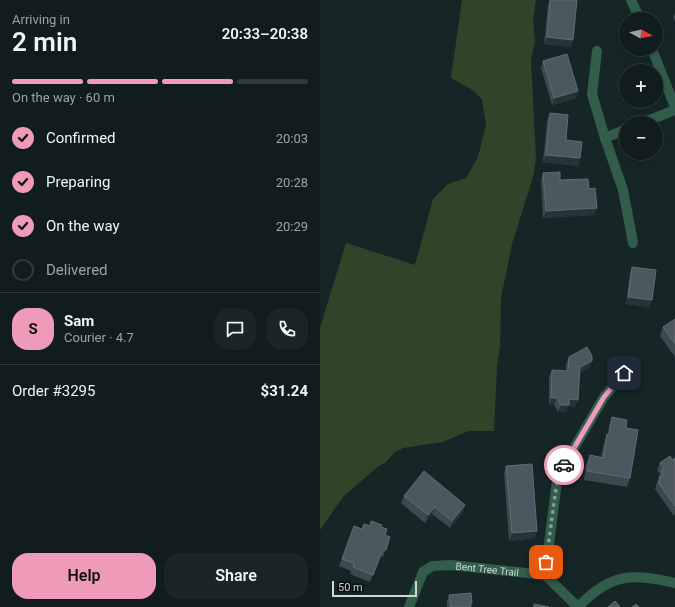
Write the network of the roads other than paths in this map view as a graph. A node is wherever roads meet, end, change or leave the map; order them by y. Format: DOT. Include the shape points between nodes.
graph roads {
  1 [pos="631,0"];
  2 [pos="637,12"];
  3 [pos="597,51"];
  4 [pos="655,56"];
  5 [pos="675,107"];
  6 [pos="675,110"];
  7 [pos="660,116"];
  8 [pos="619,132"];
  9 [pos="605,138"];
  10 [pos="633,243"];
  11 [pos="632,364"];
  12 [pos="545,575"];
  13 [pos="675,583"];
  14 [pos="409,607"];
  15 [pos="578,607"];
  1 -- 2 [label="street"];
  3 -- 9 [label="street" via="592,94"];
  4 -- 5 [label="street"];
  6 -- 7 [label="street"];
  8 -- 9 [label="street"];
  9 -- 10 [label="street" via="623,190"];
  11 -- 12 [label="street" via="604,397 561,470 557,481"];
  12 -- 14 [label="street, Bent Tree Trail" via="451,565 432,566 423,572"];
  12 -- 15 [label="street"];
  13 -- 15 [label="street" via="656,578 628,577 609,582 592,593"];
}
